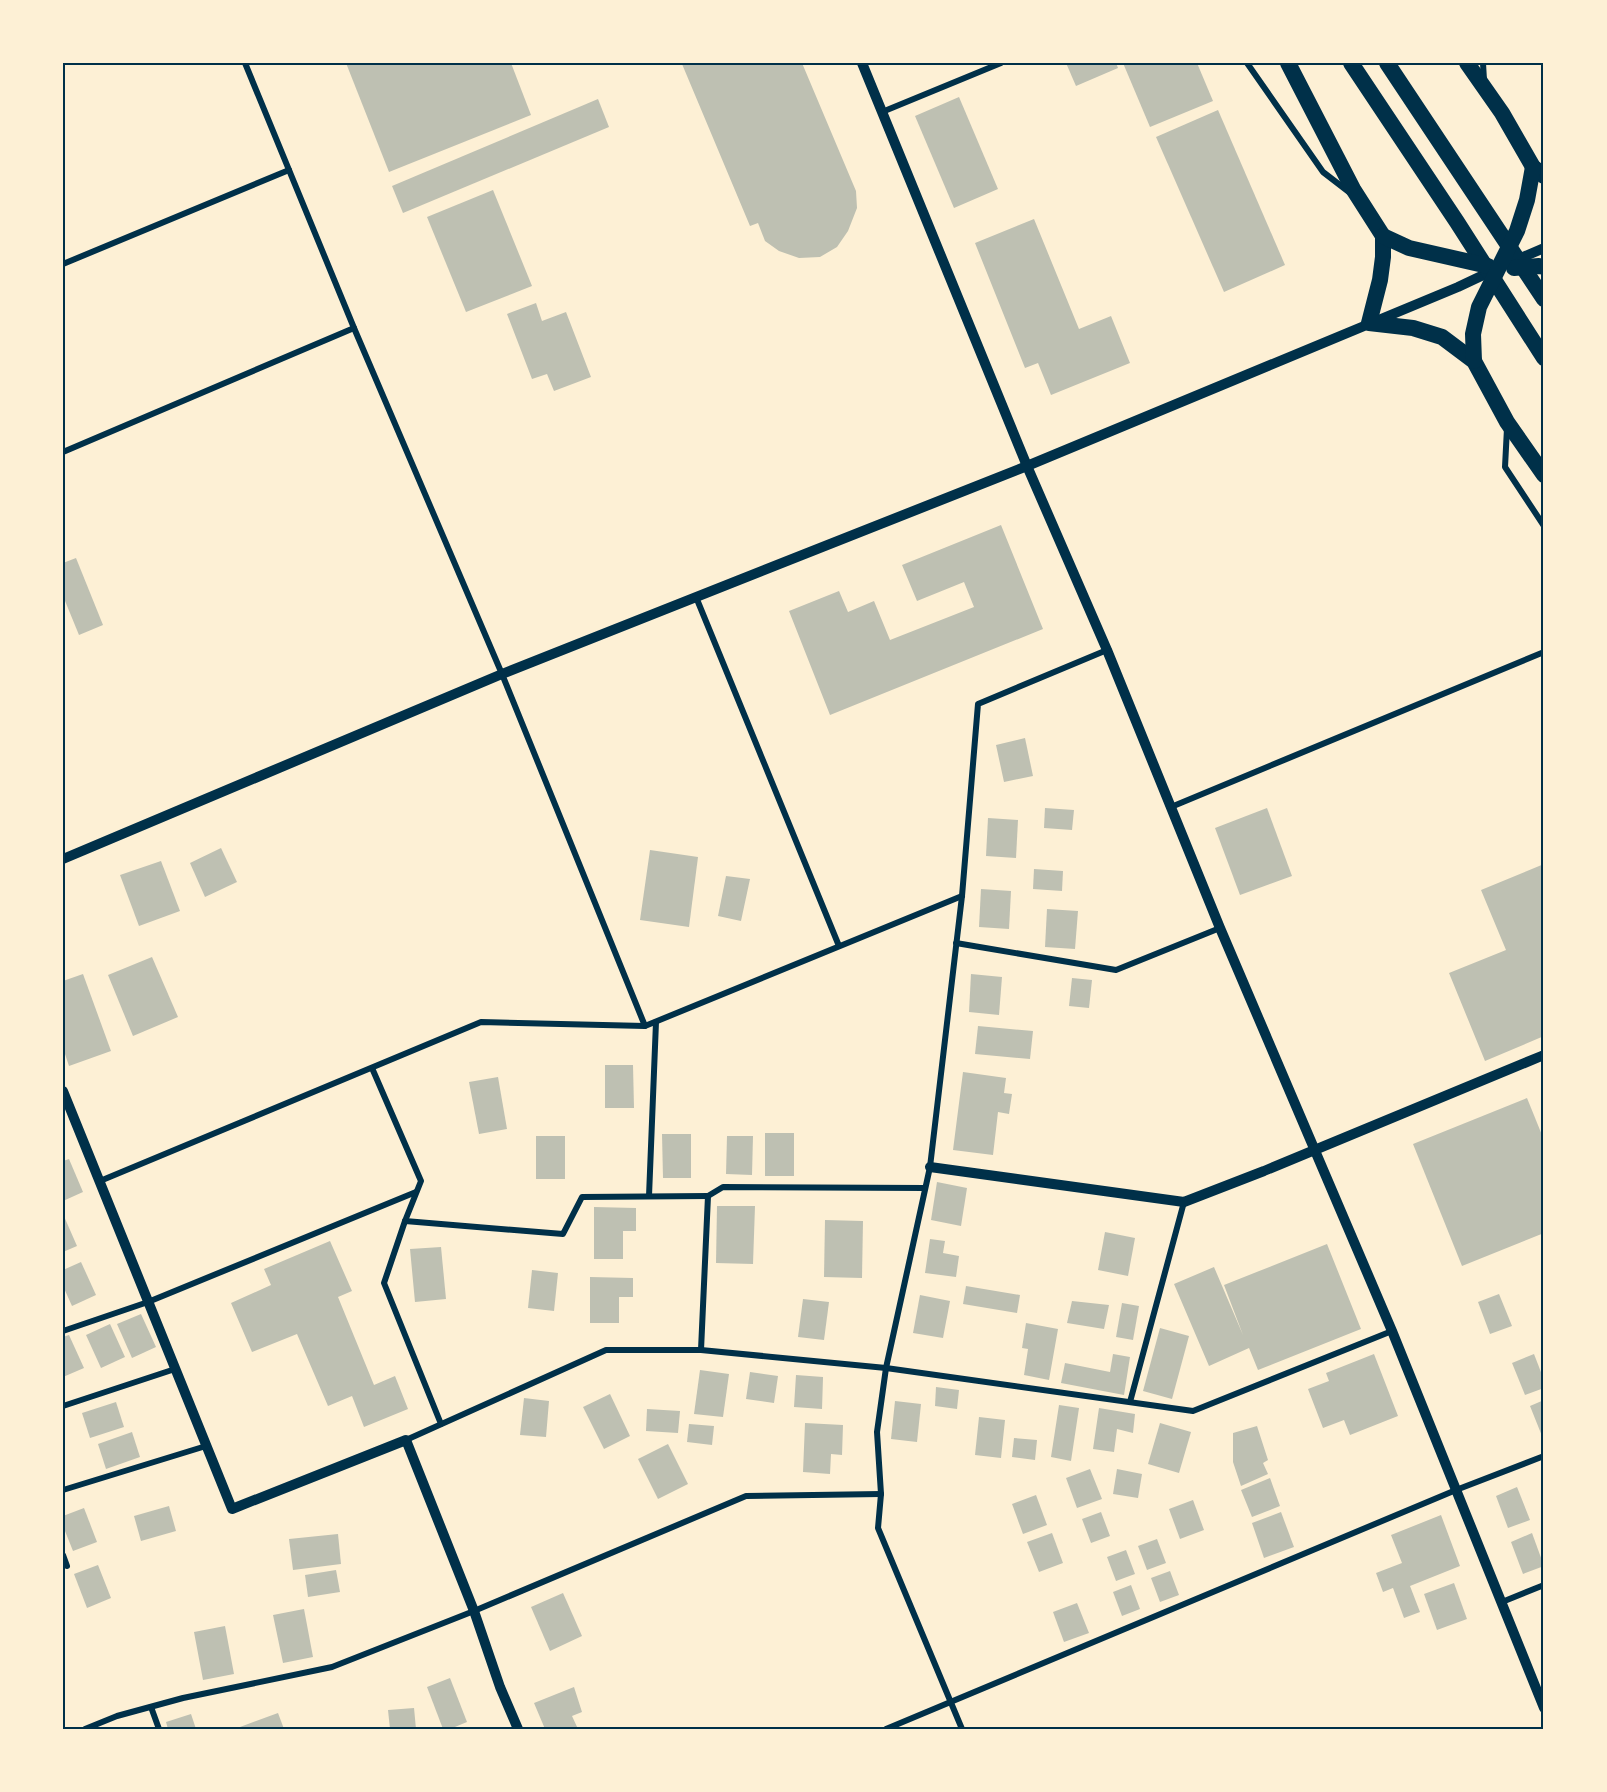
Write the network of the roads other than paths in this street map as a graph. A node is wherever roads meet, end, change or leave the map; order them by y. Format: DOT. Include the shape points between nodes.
graph roads {
  1 [pos="245,63"];
  2 [pos="862,63"];
  3 [pos="1001,63"];
  4 [pos="1247,63"];
  5 [pos="1288,63"];
  6 [pos="1351,63"];
  7 [pos="1387,63"];
  8 [pos="1467,63"];
  9 [pos="1483,63"];
  10 [pos="1485,89"];
  11 [pos="882,112"];
  12 [pos="289,170"];
  13 [pos="1538,171"];
  14 [pos="1361,202"];
  15 [pos="1383,236"];
  16 [pos="1544,248"];
  17 [pos="63,264"];
  18 [pos="1544,267"];
  19 [pos="1497,269"];
  20 [pos="1544,299"];
  21 [pos="1369,323"];
  22 [pos="354,328"];
  23 [pos="1544,358"];
  24 [pos="1474,361"];
  25 [pos="1507,422"];
  26 [pos="63,452"];
  27 [pos="1028,466"];
  28 [pos="1544,475"];
  29 [pos="1544,526"];
  30 [pos="696,597"];
  31 [pos="1107,650"];
  32 [pos="1544,652"];
  33 [pos="502,674"];
  34 [pos="1171,807"];
  35 [pos="63,859"];
  36 [pos="962,896"];
  37 [pos="1220,928"];
  38 [pos="956,943"];
  39 [pos="839,946"];
  40 [pos="656,1022"];
  41 [pos="645,1026"];
  42 [pos="1544,1055"];
  43 [pos="372,1068"];
  44 [pos="63,1090"];
  45 [pos="1315,1149"];
  46 [pos="930,1167"];
  47 [pos="100,1182"];
  48 [pos="925,1188"];
  49 [pos="416,1192"];
  50 [pos="708,1196"];
  51 [pos="649,1197"];
  52 [pos="1184,1202"];
  53 [pos="405,1221"];
  54 [pos="148,1302"];
  55 [pos="63,1331"];
  56 [pos="1392,1331"];
  57 [pos="701,1350"];
  58 [pos="886,1368"];
  59 [pos="175,1369"];
  60 [pos="1130,1402"];
  61 [pos="63,1406"];
  62 [pos="441,1424"];
  63 [pos="406,1440"];
  64 [pos="206,1446"];
  65 [pos="1544,1456"];
  66 [pos="63,1490"];
  67 [pos="1456,1490"];
  68 [pos="881,1494"];
  69 [pos="63,1555"];
  70 [pos="66,1566"];
  71 [pos="1544,1585"];
  72 [pos="1502,1602"];
  73 [pos="474,1611"];
  74 [pos="950,1702"];
  75 [pos="151,1707"];
  76 [pos="1544,1708"];
  77 [pos="85,1729"];
  78 [pos="159,1729"];
  79 [pos="518,1729"];
  80 [pos="886,1729"];
  81 [pos="962,1729"];
  1 -- 12 [label="street"];
  2 -- 11 [label="street"];
  3 -- 11 [label="street"];
  4 -- 14 [label="street" via="1323,172"];
  5 -- 14 [label="highway"];
  6 -- 23 [label="highway"];
  7 -- 20 [label="highway"];
  8 -- 10 [label="highway"];
  9 -- 10 [label="street"];
  10 -- 13 [label="highway"];
  11 -- 27 [label="street"];
  12 -- 17 [label="street"];
  12 -- 22 [label="street"];
  13 -- 19 [label="highway" via="1517,231"];
  14 -- 15 [label="highway"];
  15 -- 19 [label="highway" via="1409,248"];
  15 -- 21 [label="highway" via="1380,280"];
  16 -- 19 [label="street"];
  18 -- 19 [label="highway"];
  19 -- 21 [label="street"];
  19 -- 24 [label="highway" via="1479,307 1473,334"];
  21 -- 24 [label="highway" via="1413,328 1442,338"];
  21 -- 27 [label="street"];
  22 -- 26 [label="street"];
  22 -- 33 [label="street"];
  24 -- 25 [label="highway"];
  25 -- 28 [label="highway"];
  25 -- 29 [label="street" via="1504,467"];
  27 -- 30 [label="street"];
  27 -- 31 [label="street"];
  30 -- 33 [label="street"];
  30 -- 39 [label="street"];
  31 -- 34 [label="street"];
  31 -- 36 [label="street" via="978,704"];
  32 -- 34 [label="street"];
  33 -- 35 [label="street"];
  33 -- 41 [label="street"];
  34 -- 37 [label="street"];
  36 -- 38 [label="street"];
  36 -- 39 [label="street"];
  37 -- 38 [label="street" via="1116,970"];
  37 -- 45 [label="street"];
  38 -- 46 [label="street"];
  39 -- 40 [label="street"];
  40 -- 41 [label="street"];
  40 -- 51 [label="street"];
  41 -- 43 [label="street" via="481,1022"];
  42 -- 45 [label="street"];
  43 -- 47 [label="street"];
  43 -- 49 [label="street" via="421,1180"];
  44 -- 47 [label="street"];
  45 -- 52 [label="street"];
  45 -- 56 [label="street"];
  46 -- 48 [label="street"];
  46 -- 52 [label="street"];
  47 -- 54 [label="street"];
  48 -- 50 [label="street" via="723,1187"];
  48 -- 58 [label="street"];
  49 -- 53 [label="street"];
  49 -- 54 [label="street"];
  50 -- 51 [label="street"];
  50 -- 57 [label="street"];
  51 -- 53 [label="street" via="582,1197 562,1234"];
  52 -- 60 [label="street"];
  53 -- 62 [label="street" via="384,1283"];
  54 -- 55 [label="street"];
  54 -- 59 [label="street"];
  56 -- 60 [label="street" via="1193,1411"];
  56 -- 67 [label="street"];
  57 -- 58 [label="street"];
  57 -- 62 [label="street" via="606,1350"];
  58 -- 60 [label="street"];
  58 -- 68 [label="street" via="877,1432"];
  59 -- 61 [label="street"];
  59 -- 64 [label="street"];
  62 -- 63 [label="street"];
  63 -- 64 [label="street" via="232,1509"];
  63 -- 73 [label="street"];
  64 -- 66 [label="street"];
  65 -- 67 [label="street"];
  67 -- 72 [label="street"];
  67 -- 74 [label="street"];
  68 -- 73 [label="street" via="746,1496"];
  68 -- 74 [label="street" via="878,1528"];
  69 -- 70 [label="street"];
  71 -- 72 [label="street"];
  72 -- 76 [label="street"];
  73 -- 75 [label="street" via="332,1666"];
  73 -- 79 [label="street"];
  74 -- 80 [label="street"];
  74 -- 81 [label="street"];
  75 -- 77 [label="street"];
  75 -- 78 [label="street"];
}
